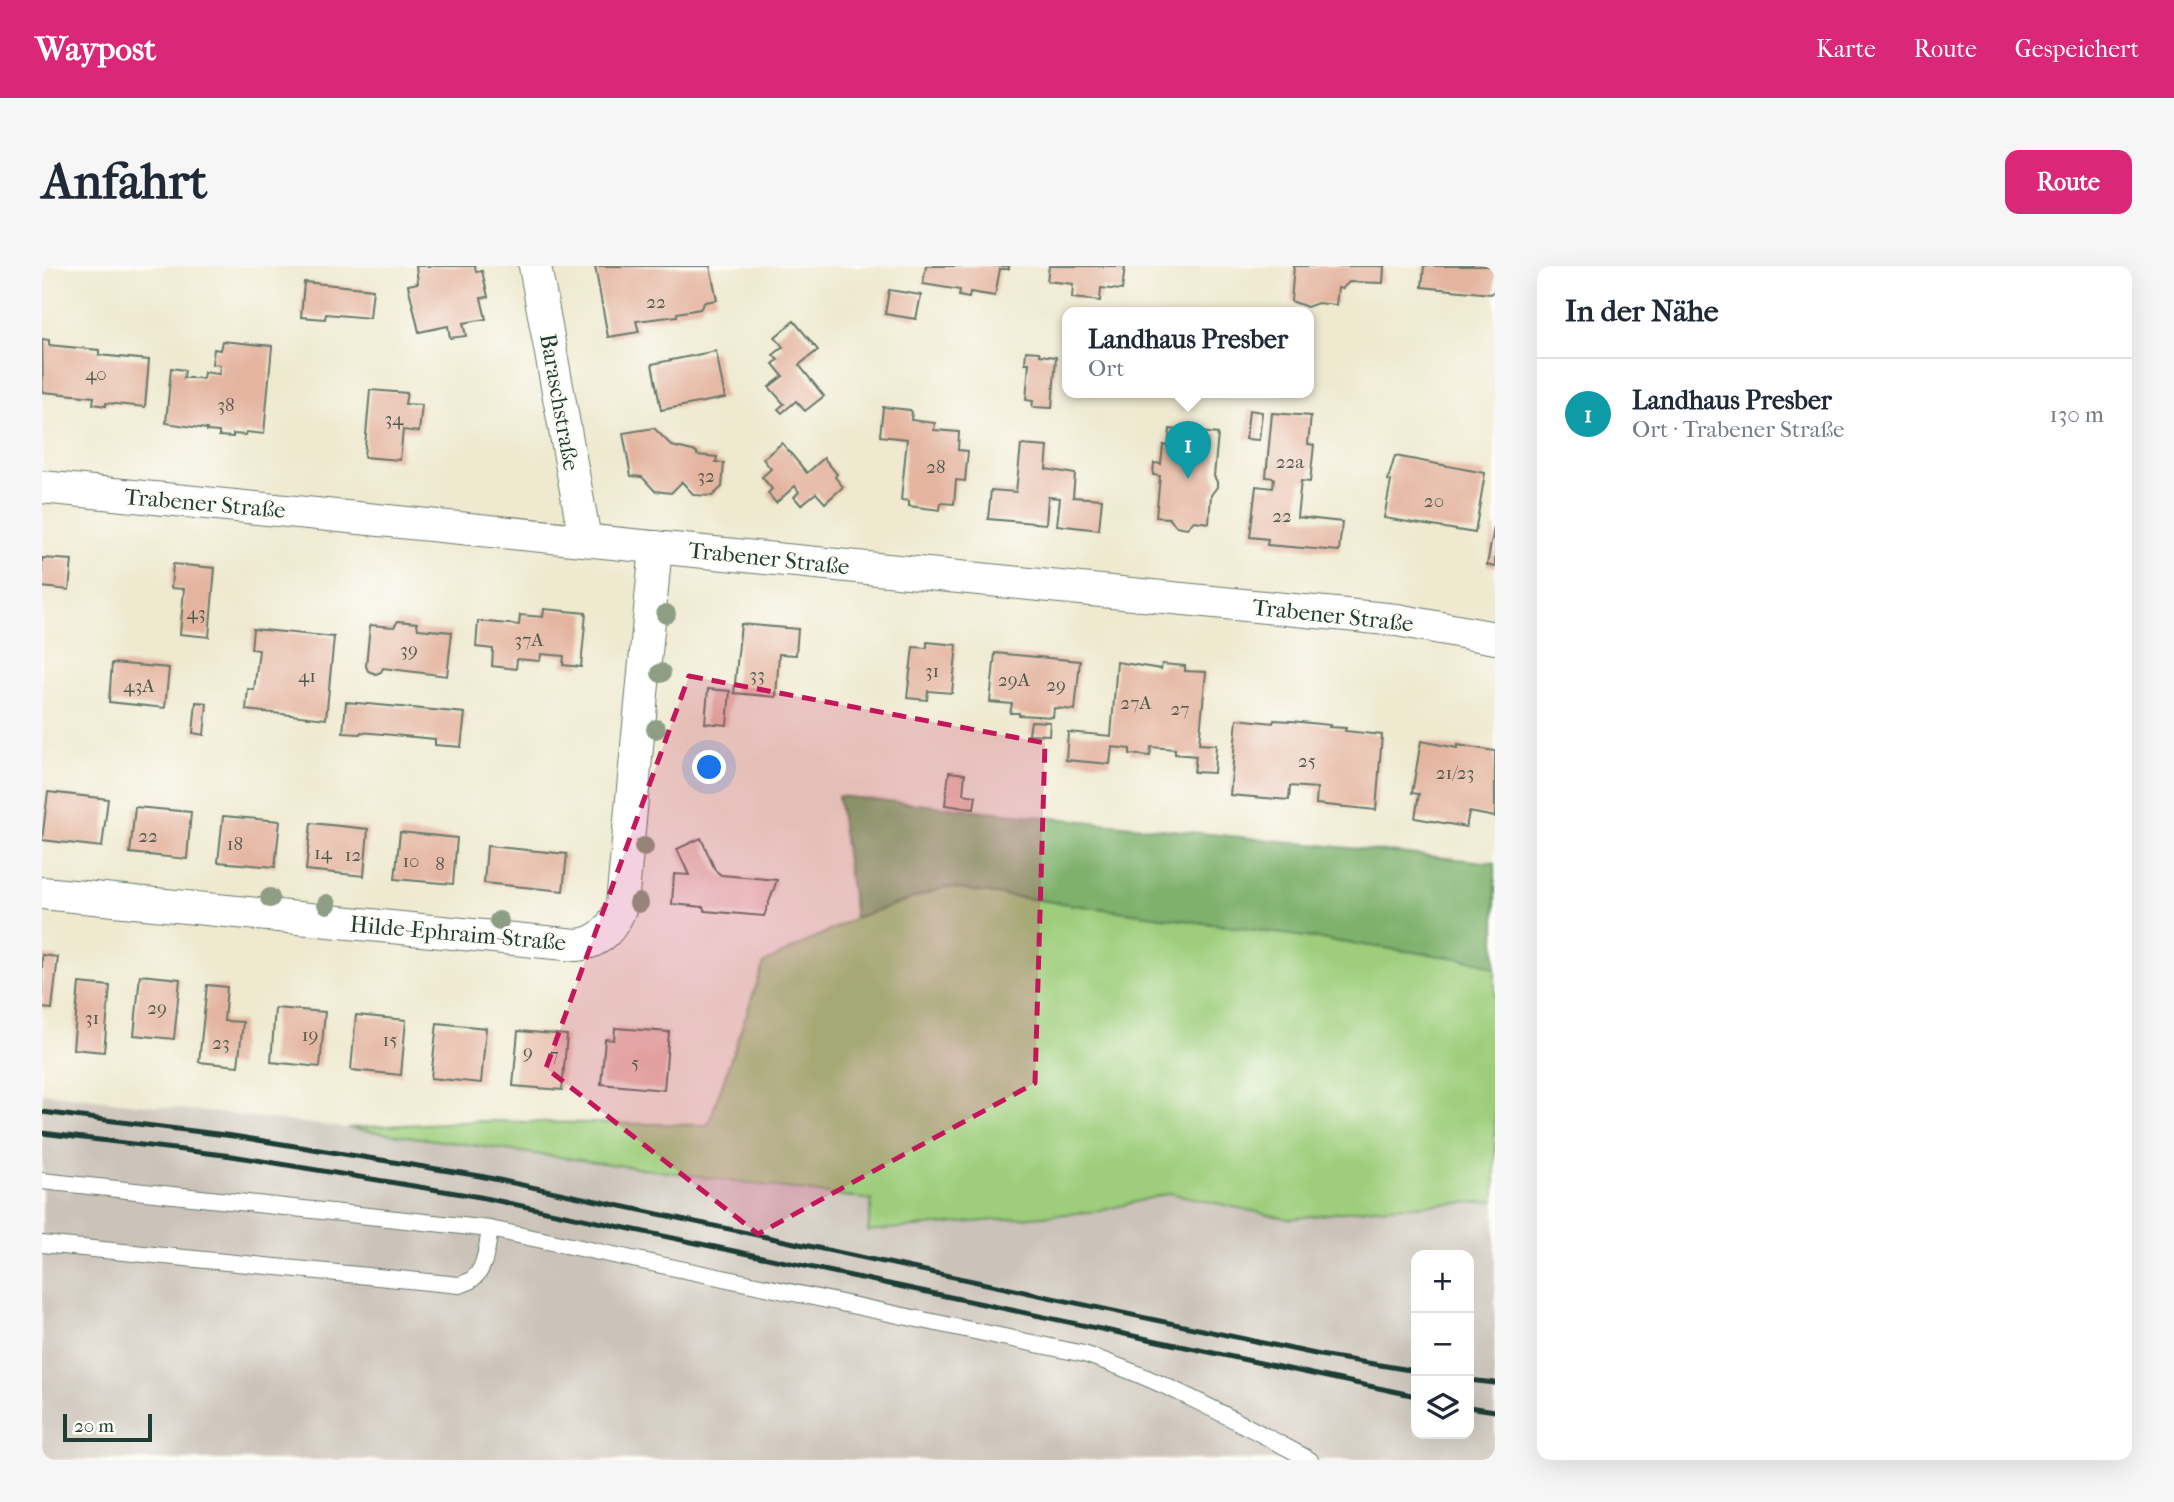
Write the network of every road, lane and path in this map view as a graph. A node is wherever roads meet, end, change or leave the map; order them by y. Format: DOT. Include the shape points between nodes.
graph roads {
  1 [pos="535,266"];
  2 [pos="42,487"];
  3 [pos="585,539"];
  4 [pos="656,547"];
  5 [pos="1495,638"];
  6 [pos="42,893"];
  7 [pos="42,1181"];
  8 [pos="489,1229"];
  9 [pos="42,1244"];
  10 [pos="1310,1460"];
  1 -- 3 [label="street, Baraschstraße"];
  2 -- 3 [label="street, Trabener Straße"];
  3 -- 4 [label="street, Trabener Straße"];
  4 -- 5 [label="street, Trabener Straße" via="1397,620"];
  4 -- 6 [label="street, Hilde-Ephraim-Straße" via="622,904 608,929 588,944"];
  7 -- 8 [label="lane"];
  8 -- 9 [label="lane" via="478,1275 459,1285"];
  8 -- 10 [label="lane" via="1084,1354 1128,1368"];
}
